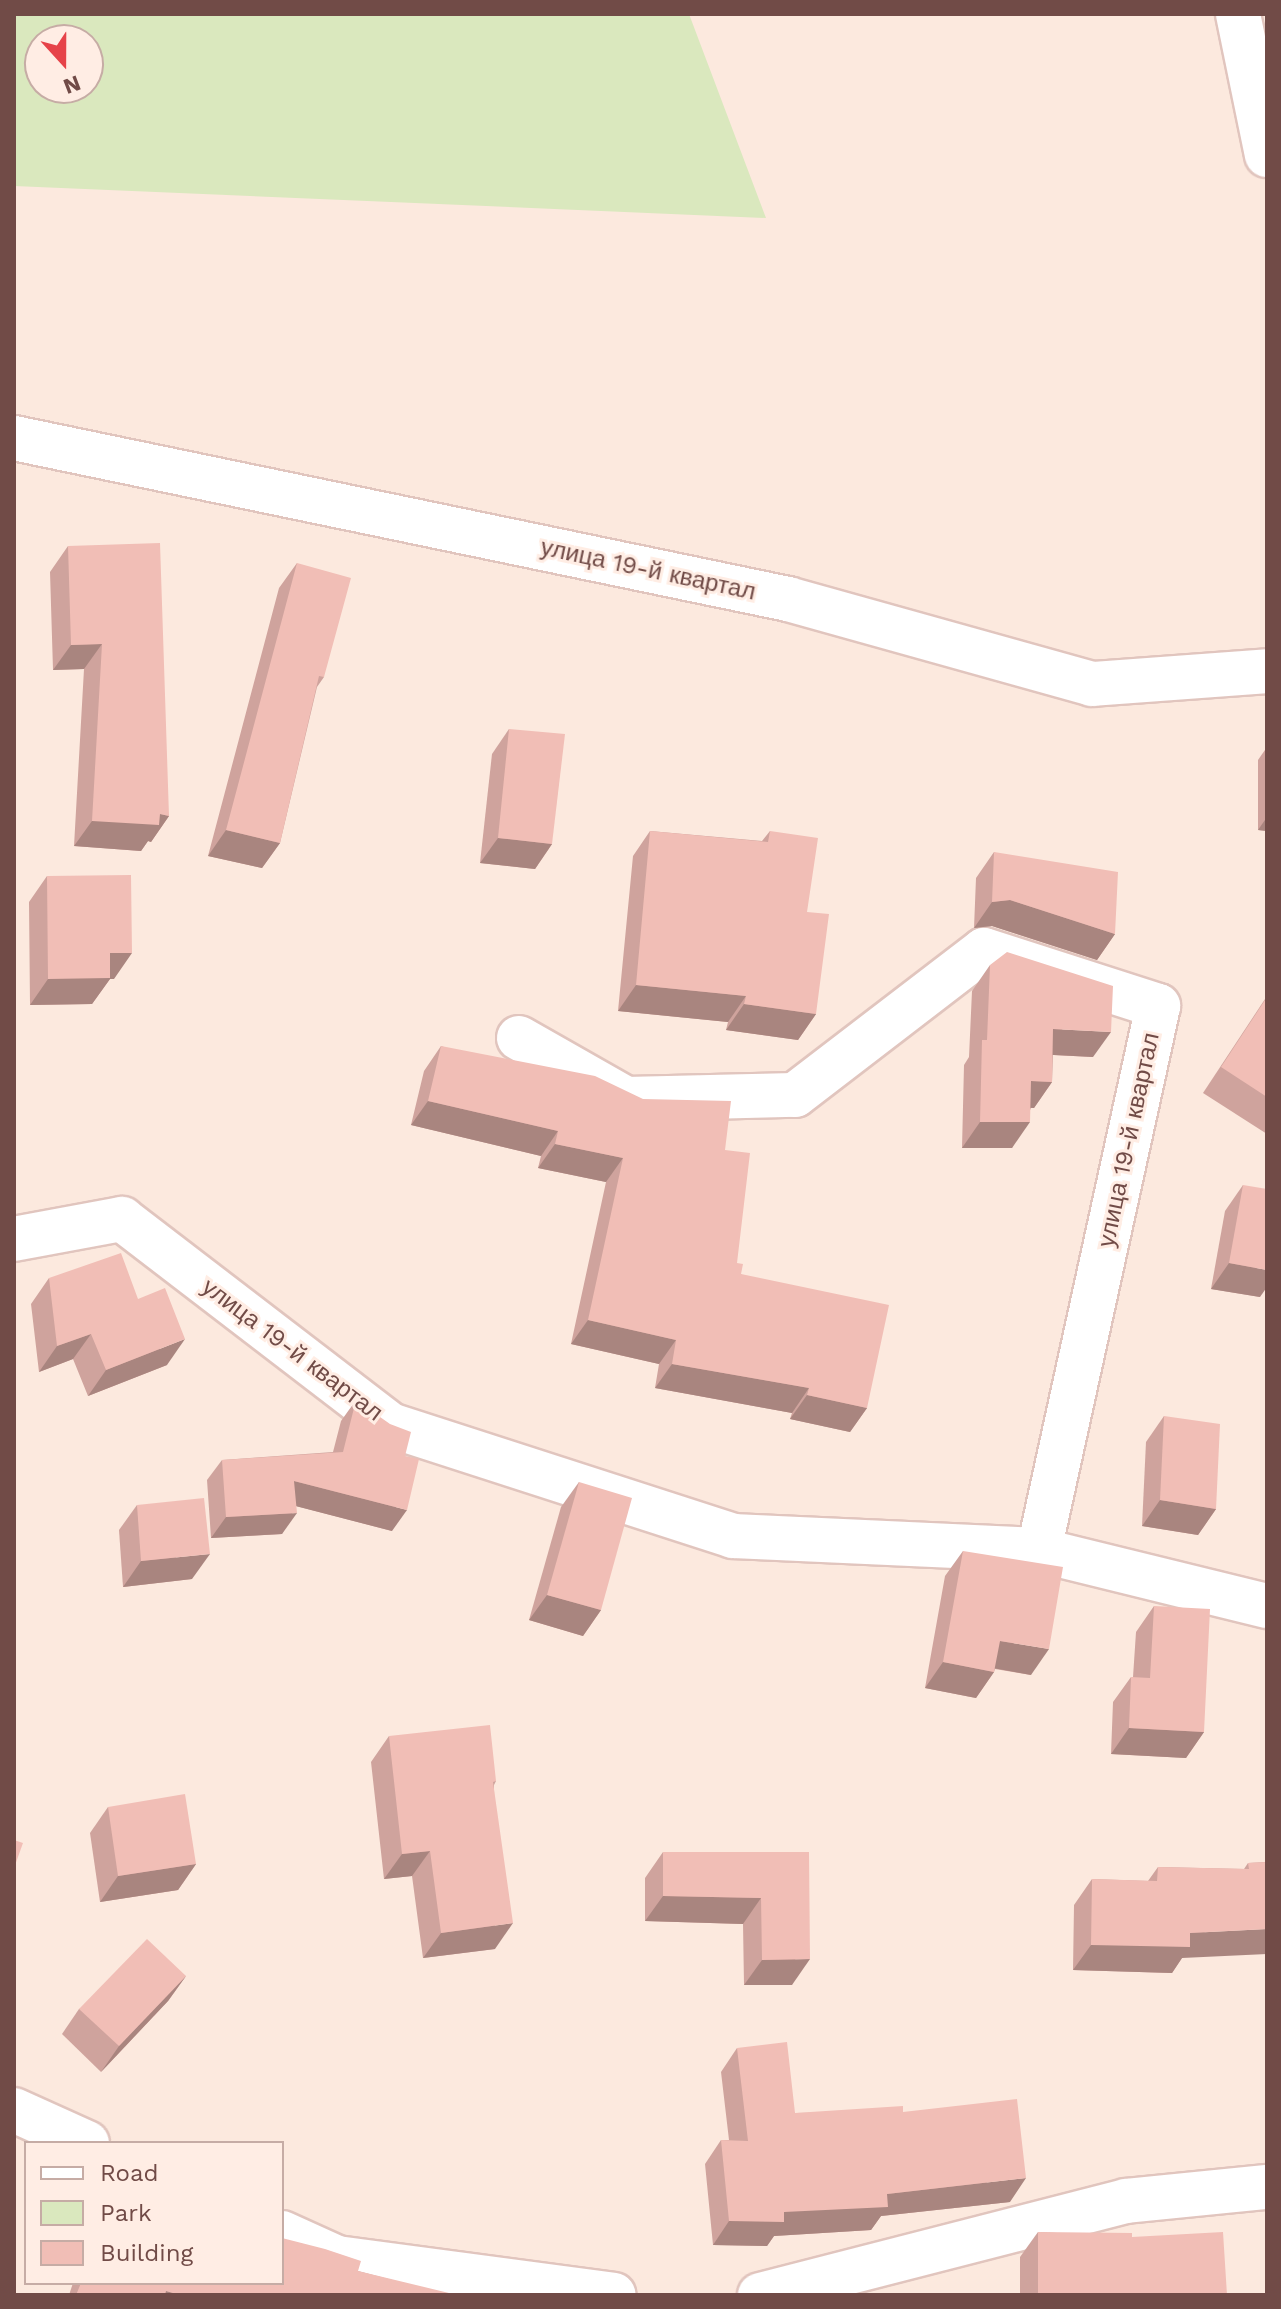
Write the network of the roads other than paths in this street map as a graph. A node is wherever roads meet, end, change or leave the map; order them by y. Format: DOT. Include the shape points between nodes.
graph roads {
  1 [pos="1238,14"];
  2 [pos="1267,155"];
  3 [pos="20,440"];
  4 [pos="1267,671"];
  5 [pos="519,1038"];
  6 [pos="14,1239"];
  7 [pos="1039,1550"];
  8 [pos="1267,1606"];
  9 [pos="14,2110"];
  10 [pos="83,2141"];
  11 [pos="1267,2187"];
  12 [pos="284,2234"];
  13 [pos="614,2295"];
  14 [pos="760,2295"];
  1 -- 2 [label="street"];
  3 -- 4 [label="street, улица 19-й квартал" via="788,599 1092,684"];
  5 -- 7 [label="street, улица 19-й квартал" via="626,1099 795,1095 984,950 1158,1006"];
  6 -- 7 [label="street, улица 19-й квартал" via="122,1219 390,1425 733,1536"];
  7 -- 8 [label="street, улица 19-й квартал"];
  9 -- 10 [label="street"];
  11 -- 14 [label="street" via="1126,2201"];
  12 -- 13 [label="street" via="337,2258"];
}
